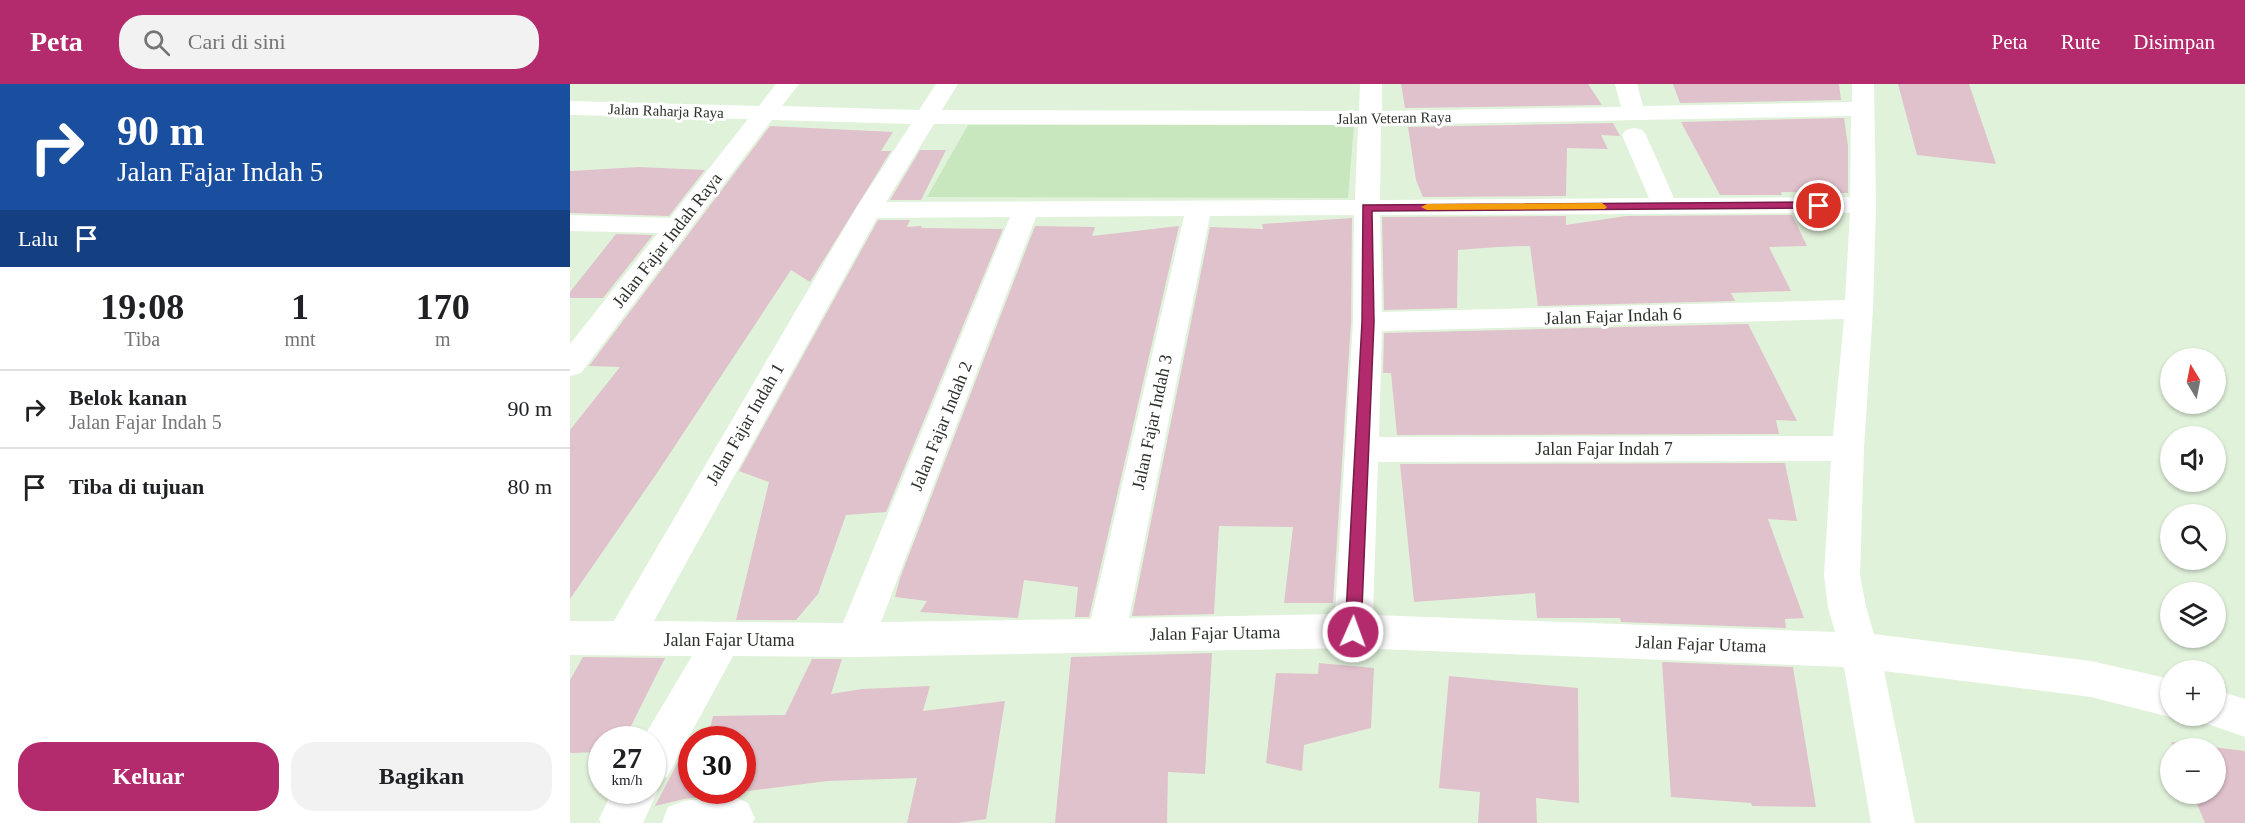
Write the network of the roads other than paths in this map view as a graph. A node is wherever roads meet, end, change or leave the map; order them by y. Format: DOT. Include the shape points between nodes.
graph roads {
  1 [pos="613,84"];
  2 [pos="788,84"];
  3 [pos="947,84"];
  4 [pos="1371,84"];
  5 [pos="1626,84"];
  6 [pos="1863,96"];
  7 [pos="578,108"];
  8 [pos="762,114"];
  9 [pos="925,117"];
  10 [pos="1370,118"];
  11 [pos="1634,125"];
  12 [pos="1863,205"];
  13 [pos="1665,207"];
  14 [pos="1367,208"];
  15 [pos="868,210"];
  16 [pos="1198,210"];
  17 [pos="1025,211"];
  18 [pos="570,223"];
  19 [pos="678,226"];
  20 [pos="1859,309"];
  21 [pos="1368,322"];
  22 [pos="570,365"];
  23 [pos="1848,448"];
  24 [pos="1360,450"];
  25 [pos="1353,632"];
  26 [pos="1107,634"];
  27 [pos="570,638"];
  28 [pos="624,639"];
  29 [pos="722,640"];
  30 [pos="855,640"];
  31 [pos="1860,650"];
  32 [pos="2160,696"];
  33 [pos="2226,712"];
  34 [pos="2245,718"];
  35 [pos="666,738"];
  36 [pos="733,818"];
  37 [pos="684,823"];
  38 [pos="1893,823"];
  1 -- 7 [label="street"];
  2 -- 8 [label="street, Jalan Fajar Indah Raya"];
  3 -- 9 [label="street, Jalan Fajar Indah 1"];
  4 -- 10 [label="street"];
  5 -- 11 [label="street"];
  6 -- 11 [label="street, Jalan Veteran Raya"];
  6 -- 12 [label="street"];
  7 -- 8 [label="street, Jalan Raharja Raya"];
  8 -- 9 [label="street, Jalan Raharja Raya"];
  8 -- 19 [label="street, Jalan Fajar Indah Raya"];
  9 -- 10 [label="street, Jalan Veteran Raya"];
  9 -- 15 [label="street, Jalan Fajar Indah 1"];
  10 -- 11 [label="street, Jalan Veteran Raya"];
  10 -- 14 [label="street"];
  11 -- 13 [label="street"];
  12 -- 13 [label="street"];
  12 -- 20 [label="street"];
  13 -- 14 [label="street"];
  14 -- 16 [label="street"];
  14 -- 21 [label="street"];
  15 -- 17 [label="street"];
  15 -- 28 [label="street, Jalan Fajar Indah 1"];
  16 -- 17 [label="street"];
  16 -- 26 [label="street, Jalan Fajar Indah 3"];
  17 -- 30 [label="street, Jalan Fajar Indah 2"];
  18 -- 19 [label="street"];
  19 -- 22 [label="street, Jalan Fajar Indah Raya"];
  20 -- 21 [label="street, Jalan Fajar Indah 6"];
  20 -- 23 [label="street"];
  21 -- 24 [label="street"];
  23 -- 24 [label="street, Jalan Fajar Indah 7"];
  23 -- 31 [label="street" via="1842,575"];
  24 -- 25 [label="street"];
  25 -- 26 [label="street, Jalan Fajar Utama"];
  25 -- 31 [label="street, Jalan Fajar Utama"];
  26 -- 30 [label="street, Jalan Fajar Utama"];
  27 -- 28 [label="street, Jalan Fajar Utama"];
  28 -- 29 [label="street, Jalan Fajar Utama"];
  29 -- 30 [label="street, Jalan Fajar Utama"];
  29 -- 35 [label="street"];
  31 -- 32 [label="street, Jalan Fajar Utama" via="2091,679"];
  31 -- 38 [label="street"];
  33 -- 34 [label="street"];
  36 -- 37 [label="street"];
}
